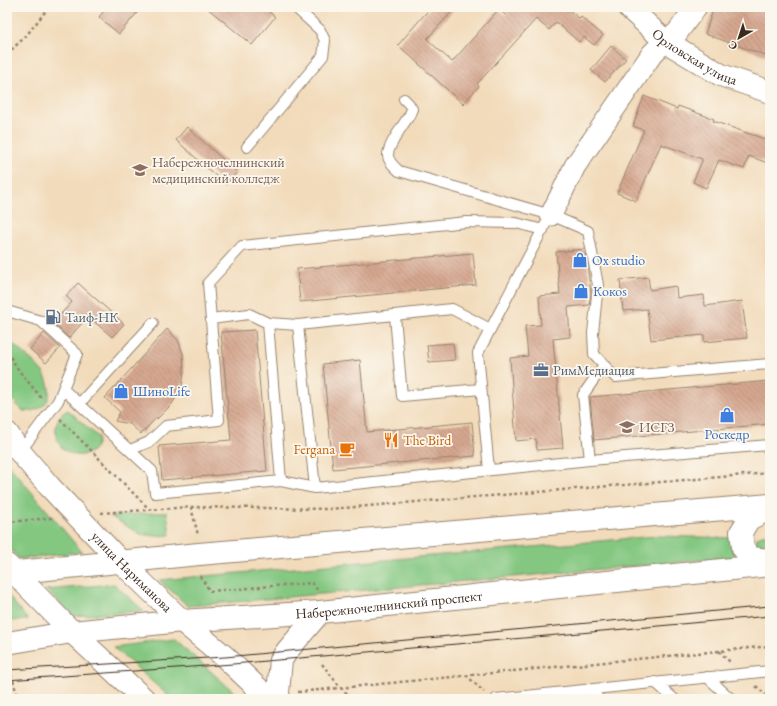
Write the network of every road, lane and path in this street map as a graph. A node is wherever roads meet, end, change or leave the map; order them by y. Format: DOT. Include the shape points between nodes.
graph roads {
  1 [pos="49,7"];
  2 [pos="295,7"];
  3 [pos="628,7"];
  4 [pos="696,7"];
  5 [pos="665,41"];
  6 [pos="7,54"];
  7 [pos="770,92"];
  8 [pos="404,99"];
  9 [pos="247,147"];
  10 [pos="547,223"];
  11 [pos="7,311"];
  12 [pos="395,316"];
  13 [pos="211,319"];
  14 [pos="153,323"];
  15 [pos="268,323"];
  16 [pos="298,325"];
  17 [pos="490,329"];
  18 [pos="7,352"];
  19 [pos="770,364"];
  20 [pos="604,365"];
  21 [pos="481,389"];
  22 [pos="63,390"];
  23 [pos="79,404"];
  24 [pos="52,410"];
  25 [pos="7,433"];
  26 [pos="770,445"];
  27 [pos="130,450"];
  28 [pos="20,452"];
  29 [pos="590,460"];
  30 [pos="489,470"];
  31 [pos="770,473"];
  32 [pos="281,481"];
  33 [pos="315,488"];
  34 [pos="770,505"];
  35 [pos="190,507"];
  36 [pos="150,510"];
  37 [pos="770,510"];
  38 [pos="94,514"];
  39 [pos="52,518"];
  40 [pos="7,522"];
  41 [pos="198,536"];
  42 [pos="770,560"];
  43 [pos="120,561"];
  44 [pos="770,565"];
  45 [pos="9,570"];
  46 [pos="200,576"];
  47 [pos="320,603"];
  48 [pos="182,621"];
  49 [pos="72,632"];
  50 [pos="7,643"];
  51 [pos="770,646"];
  52 [pos="322,664"];
  53 [pos="9,669"];
  54 [pos="770,671"];
  55 [pos="466,675"];
  56 [pos="707,677"];
  57 [pos="655,682"];
  58 [pos="341,688"];
  59 [pos="589,689"];
  60 [pos="486,694"];
  61 [pos="286,696"];
  62 [pos="532,697"];
  63 [pos="241,698"];
  64 [pos="18,699"];
  65 [pos="144,699"];
  66 [pos="229,699"];
  67 [pos="269,699"];
  68 [pos="353,699"];
  69 [pos="496,699"];
  70 [pos="599,699"];
  71 [pos="674,699"];
  72 [pos="731,699"];
  1 -- 6 [label="path" via="26,36"];
  2 -- 9 [label="lane" via="320,30 325,41 323,56"];
  3 -- 5 [label="main road, Орловская улица"];
  4 -- 5 [label="street" via="678,33"];
  5 -- 7 [label="main road, Орловская улица" via="721,75"];
  5 -- 10 [label="street" via="652,54 575,166"];
  8 -- 10 [label="lane" via="412,109 388,156 399,171"];
  10 -- 13 [label="lane" via="466,222 242,246 208,283"];
  10 -- 17 [label="lane"];
  10 -- 20 [label="lane" via="588,231 598,285 593,333 594,354"];
  11 -- 22 [label="lane" via="40,321 77,354"];
  12 -- 16 [label="lane"];
  12 -- 17 [label="lane" via="452,309"];
  12 -- 21 [label="lane" via="402,396"];
  13 -- 15 [label="lane" via="250,314"];
  13 -- 27 [label="lane" via="219,420 166,426 149,442"];
  14 -- 23 [label="lane"];
  15 -- 16 [label="lane"];
  15 -- 32 [label="lane"];
  16 -- 33 [label="lane"];
  17 -- 21 [label="lane" via="478,353"];
  18 -- 24 [label="path"];
  19 -- 20 [label="lane" via="615,377"];
  20 -- 29 [label="lane" via="583,395"];
  21 -- 30 [label="lane"];
  22 -- 23 [label="lane"];
  22 -- 24 [label="lane"];
  23 -- 27 [label="lane"];
  24 -- 28 [label="lane"];
  24 -- 36 [label="path"];
  25 -- 28 [label="main road, улица Нариманова"];
  26 -- 29 [label="lane"];
  27 -- 32 [label="lane" via="152,472 155,493"];
  28 -- 43 [label="main road, улица Нариманова" via="75,515"];
  29 -- 30 [label="lane"];
  30 -- 33 [label="lane"];
  31 -- 35 [label="path" via="330,509"];
  32 -- 33 [label="lane"];
  34 -- 43 [label="main road"];
  35 -- 36 [label="path"];
  35 -- 41 [label="path"];
  36 -- 38 [label="path"];
  37 -- 42 [label="main road" via="749,519 741,532 742,548 751,558"];
  39 -- 40 [label="path"];
  43 -- 45 [label="main road"];
  43 -- 48 [label="main road, улица Нариманова"];
  44 -- 47 [label="main road, Набережночелнинский проспект"];
  45 -- 49 [label="main road"];
  46 -- 47 [label="path" via="210,591 312,583"];
  47 -- 48 [label="main road, Набережночелнинский проспект"];
  47 -- 61 [label="main road" via="281,660 278,693"];
  48 -- 49 [label="main road, Набережночелнинский проспект"];
  48 -- 67 [label="main road, улица Нариманова"];
  49 -- 50 [label="main road, Набережночелнинский проспект"];
  49 -- 65 [label="main road"];
  51 -- 55 [label="path"];
  52 -- 58 [label="path"];
  53 -- 64 [label="path"];
  54 -- 56 [label="lane"];
  55 -- 58 [label="path"];
  55 -- 60 [label="path"];
  56 -- 57 [label="lane"];
  56 -- 72 [label="lane"];
  57 -- 59 [label="lane"];
  57 -- 71 [label="lane"];
  58 -- 61 [label="path"];
  58 -- 68 [label="path"];
  59 -- 62 [label="lane"];
  59 -- 70 [label="lane"];
  62 -- 69 [label="lane"];
  63 -- 66 [label="path"];
}
